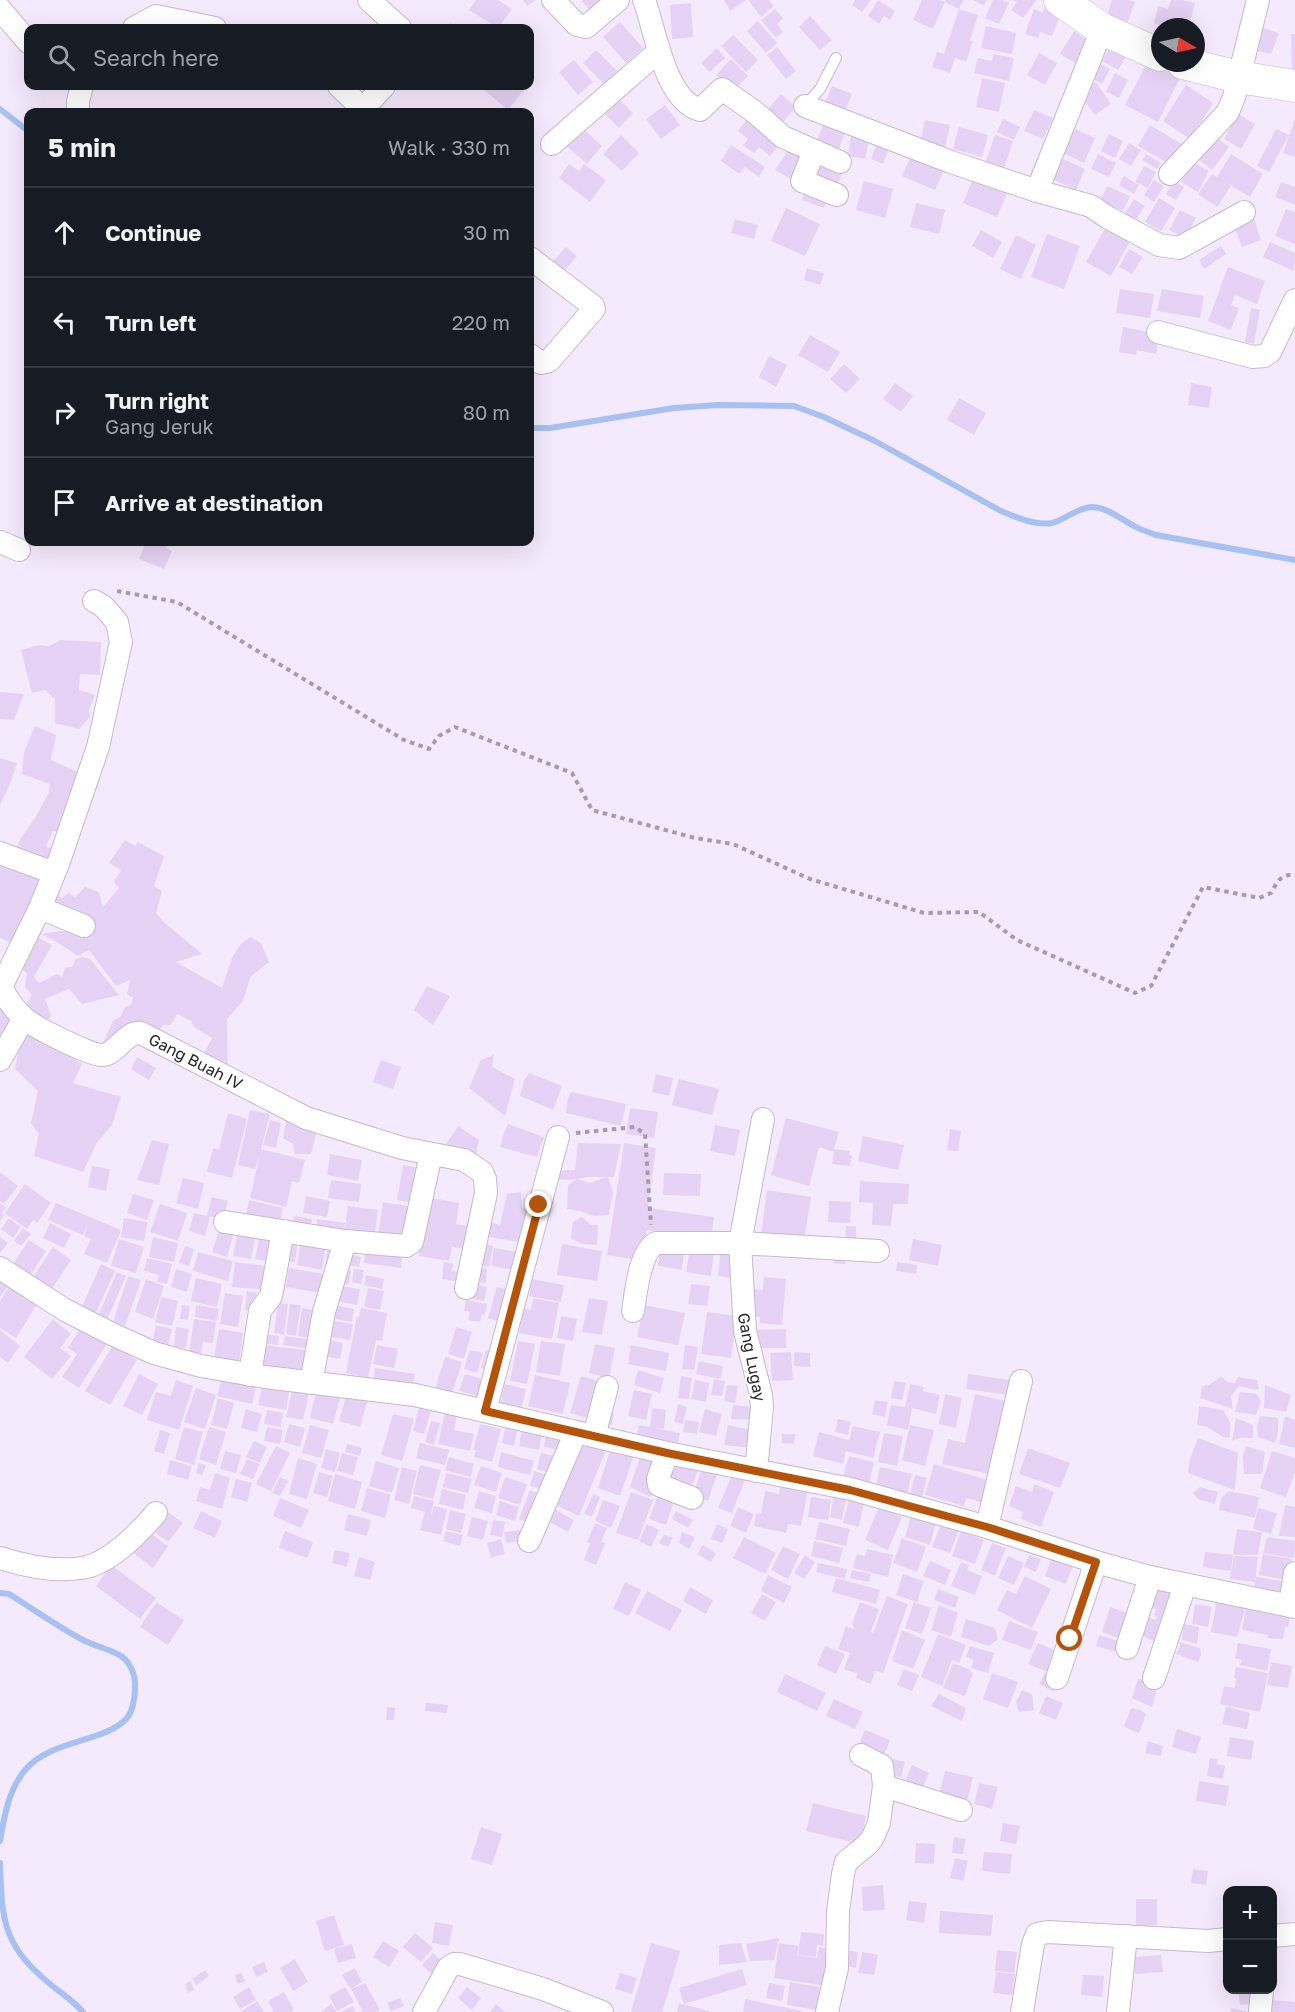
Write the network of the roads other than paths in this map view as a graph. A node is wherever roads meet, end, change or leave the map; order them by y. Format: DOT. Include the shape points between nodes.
graph roads {
  1 [pos="369,0"];
  2 [pos="553,0"];
  3 [pos="618,0"];
  4 [pos="644,0"];
  5 [pos="1060,0"];
  6 [pos="1258,0"];
  7 [pos="150,8"];
  8 [pos="0,9"];
  9 [pos="137,24"];
  10 [pos="202,24"];
  11 [pos="396,24"];
  12 [pos="1102,29"];
  13 [pos="24,37"];
  14 [pos="659,51"];
  15 [pos="1151,51"];
  16 [pos="836,58"];
  17 [pos="1205,68"];
  18 [pos="1238,77"];
  19 [pos="1295,86"];
  20 [pos="343,90"];
  21 [pos="380,90"];
  22 [pos="805,106"];
  23 [pos="359,108"];
  24 [pos="365,108"];
  25 [pos="552,144"];
  26 [pos="814,151"];
  27 [pos="840,162"];
  28 [pos="1170,174"];
  29 [pos="1037,191"];
  30 [pos="837,195"];
  31 [pos="1244,212"];
  32 [pos="534,261"];
  33 [pos="1295,300"];
  34 [pos="1158,332"];
  35 [pos="534,358"];
  36 [pos="94,601"];
  37 [pos="0,853"];
  38 [pos="54,873"];
  39 [pos="40,908"];
  40 [pos="84,926"];
  41 [pos="1,985"];
  42 [pos="24,1018"];
  43 [pos="0,1060"];
  44 [pos="763,1119"];
  45 [pos="558,1137"];
  46 [pos="431,1154"];
  47 [pos="225,1222"];
  48 [pos="283,1231"];
  49 [pos="345,1241"];
  50 [pos="740,1243"];
  51 [pos="878,1251"];
  52 [pos="0,1268"];
  53 [pos="466,1288"];
  54 [pos="633,1311"];
  55 [pos="250,1375"];
  56 [pos="1021,1381"];
  57 [pos="311,1383"];
  58 [pos="607,1387"];
  59 [pos="485,1411"];
  60 [pos="585,1434"];
  61 [pos="667,1453"];
  62 [pos="756,1471"];
  63 [pos="692,1498"];
  64 [pos="156,1513"];
  65 [pos="987,1527"];
  66 [pos="529,1541"];
  67 [pos="0,1558"];
  68 [pos="1096,1562"];
  69 [pos="1295,1573"];
  70 [pos="1150,1576"];
  71 [pos="1185,1585"];
  72 [pos="1292,1606"];
  73 [pos="1127,1648"];
  74 [pos="1057,1678"];
  75 [pos="1154,1678"];
  76 [pos="861,1755"];
  77 [pos="884,1786"];
  78 [pos="961,1810"];
  79 [pos="1295,1934"];
  80 [pos="1126,1936"];
  81 [pos="1277,1936"];
  82 [pos="1223,1939"];
  83 [pos="1262,1994"];
  84 [pos="424,2012"];
  85 [pos="602,2012"];
  86 [pos="827,2012"];
  87 [pos="1022,2012"];
  88 [pos="1118,2012"];
  89 [pos="1260,2012"];
  1 -- 11 [label="street"];
  2 -- 3 [label="street" via="577,25 586,27"];
  4 -- 14 [label="street"];
  5 -- 12 [label="street"];
  6 -- 18 [label="street"];
  7 -- 9 [label="street"];
  7 -- 10 [label="street"];
  8 -- 13 [label="street"];
  12 -- 15 [label="street"];
  12 -- 29 [label="street"];
  14 -- 25 [label="street"];
  14 -- 26 [label="street" via="667,76 691,107 700,110 722,89 783,137"];
  16 -- 22 [label="lane"];
  17 -- 18 [label="street"];
  18 -- 19 [label="street"];
  18 -- 28 [label="street" via="1228,112"];
  20 -- 23 [label="street"];
  21 -- 24 [label="street"];
  22 -- 29 [label="street"];
  26 -- 27 [label="street"];
  26 -- 30 [label="street" via="802,181"];
  29 -- 31 [label="street" via="1091,206 1170,248 1179,248"];
  32 -- 35 [label="street" via="594,309 549,361 541,363"];
  33 -- 34 [label="street" via="1270,352 1263,356 1253,357"];
  36 -- 38 [label="street" via="117,622 121,642 98,747"];
  37 -- 38 [label="street"];
  38 -- 39 [label="street"];
  39 -- 40 [label="street"];
  39 -- 41 [label="street"];
  41 -- 42 [label="street"];
  42 -- 43 [label="street"];
  42 -- 46 [label="street, Gang Buah IV" via="99,1055 114,1050 132,1034 141,1033 306,1118 392,1146"];
  44 -- 50 [label="street, Gang Lugay"];
  45 -- 59 [label="street"];
  46 -- 49 [label="street" via="412,1242 406,1246"];
  46 -- 53 [label="street" via="464,1160 478,1168 485,1179 486,1193"];
  47 -- 48 [label="street"];
  48 -- 49 [label="street"];
  48 -- 55 [label="street" via="271,1296 260,1311"];
  49 -- 57 [label="street" via="324,1312"];
  50 -- 51 [label="street"];
  50 -- 54 [label="street" via="652,1246 644,1258"];
  50 -- 62 [label="street, Gang Lugay" via="745,1331 762,1407"];
  52 -- 55 [label="street" via="65,1310 114,1335 201,1366"];
  55 -- 57 [label="street"];
  56 -- 65 [label="street"];
  57 -- 59 [label="street" via="415,1395"];
  58 -- 60 [label="street"];
  59 -- 60 [label="street"];
  60 -- 61 [label="street"];
  60 -- 66 [label="street"];
  61 -- 62 [label="street"];
  61 -- 63 [label="street" via="659,1485"];
  62 -- 65 [label="street" via="850,1490"];
  64 -- 67 [label="street" via="136,1536 84,1568 43,1568"];
  65 -- 68 [label="street"];
  68 -- 70 [label="street"];
  68 -- 74 [label="street"];
  69 -- 72 [label="street"];
  70 -- 71 [label="street"];
  70 -- 73 [label="street"];
  71 -- 72 [label="street"];
  71 -- 75 [label="street"];
  76 -- 77 [label="street" via="882,1766"];
  77 -- 78 [label="street"];
  77 -- 86 [label="street" via="873,1837 846,1862 838,1911 837,1968"];
  79 -- 81 [label="street"];
  80 -- 82 [label="street"];
  80 -- 87 [label="street" via="1037,1934"];
  80 -- 88 [label="street"];
  83 -- 89 [label="street"];
  84 -- 85 [label="street" via="448,1968 460,1964"];
}
